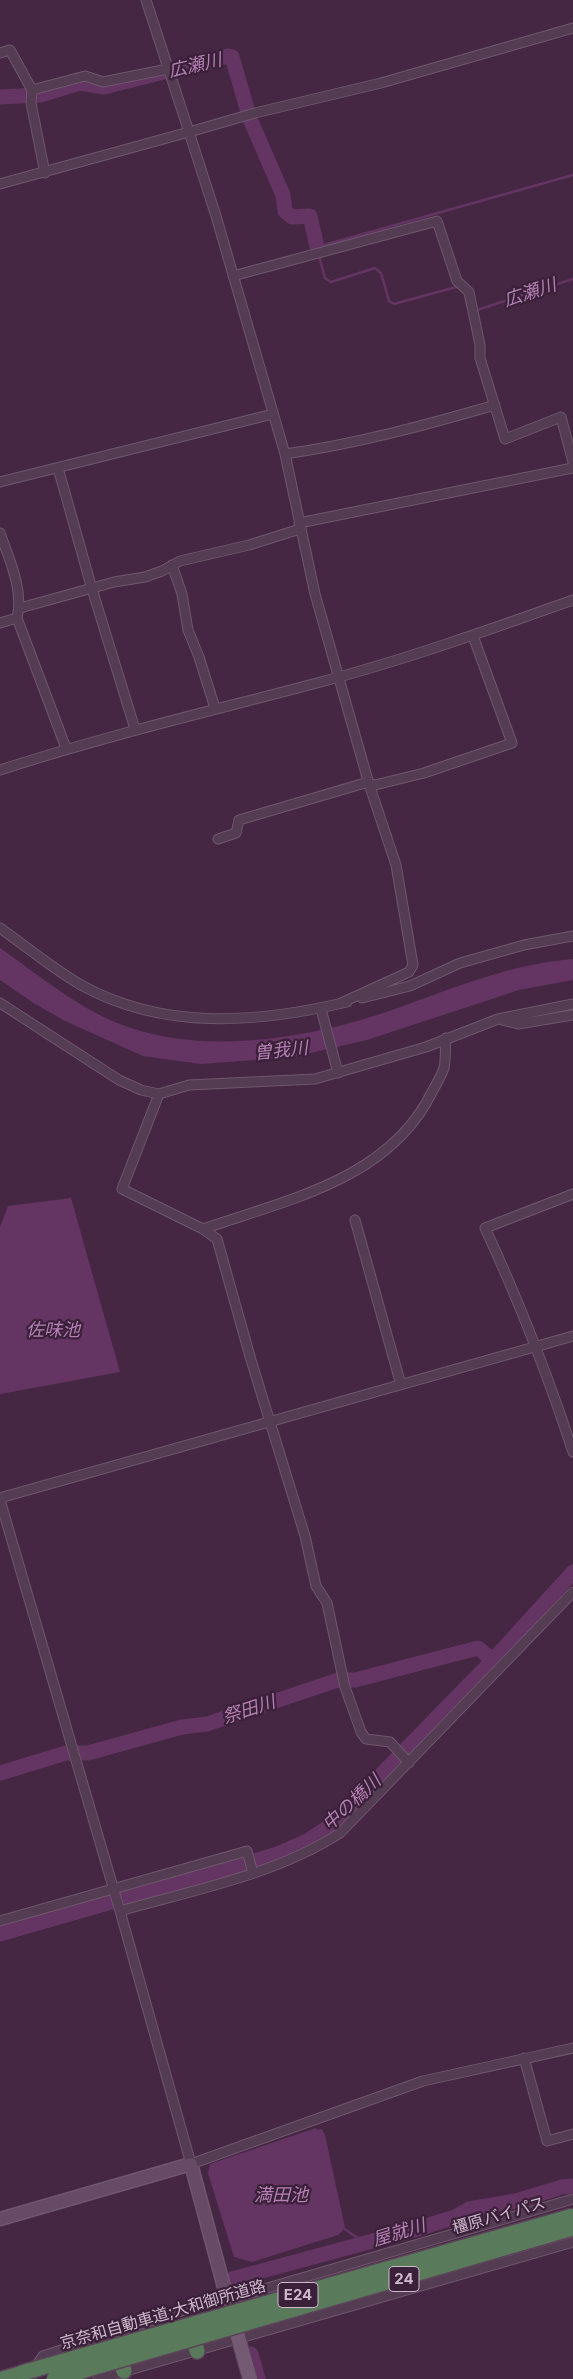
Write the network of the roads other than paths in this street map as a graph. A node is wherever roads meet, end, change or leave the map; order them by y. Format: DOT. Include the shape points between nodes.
graph roads {
  1 [pos="146,0"];
  2 [pos="573,28"];
  3 [pos="0,53"];
  4 [pos="168,69"];
  5 [pos="32,90"];
  6 [pos="189,132"];
  7 [pos="45,173"];
  8 [pos="0,184"];
  9 [pos="233,276"];
  10 [pos="495,405"];
  11 [pos="273,414"];
  12 [pos="285,454"];
  13 [pos="573,462"];
  14 [pos="58,468"];
  15 [pos="573,468"];
  16 [pos="0,482"];
  17 [pos="299,526"];
  18 [pos="0,533"];
  19 [pos="172,564"];
  20 [pos="92,589"];
  21 [pos="573,600"];
  22 [pos="20,608"];
  23 [pos="17,618"];
  24 [pos="0,623"];
  25 [pos="474,636"];
  26 [pos="340,676"];
  27 [pos="215,708"];
  28 [pos="135,729"];
  29 [pos="66,748"];
  30 [pos="0,770"];
  31 [pos="369,784"];
  32 [pos="218,839"];
  33 [pos="0,928"];
  34 [pos="573,936"];
  35 [pos="0,1003"];
  36 [pos="341,1003"];
  37 [pos="573,1004"];
  38 [pos="321,1012"];
  39 [pos="573,1016"];
  40 [pos="498,1019"];
  41 [pos="446,1038"];
  42 [pos="337,1070"];
  43 [pos="159,1094"];
  44 [pos="573,1194"];
  45 [pos="355,1220"];
  46 [pos="203,1229"];
  47 [pos="573,1336"];
  48 [pos="535,1347"];
  49 [pos="401,1385"];
  50 [pos="270,1422"];
  51 [pos="573,1452"];
  52 [pos="0,1499"];
  53 [pos="573,1592"];
  54 [pos="408,1763"];
  55 [pos="253,1871"];
  56 [pos="114,1890"];
  57 [pos="120,1910"];
  58 [pos="0,1921"];
  59 [pos="573,2048"];
  60 [pos="524,2058"];
  61 [pos="573,2134"];
  62 [pos="191,2164"];
  63 [pos="573,2200"];
  64 [pos="573,2214"];
  65 [pos="0,2219"];
  66 [pos="573,2229"];
  67 [pos="573,2242"];
  68 [pos="226,2298"];
  69 [pos="231,2313"];
  70 [pos="237,2334"];
  71 [pos="122,2366"];
  72 [pos="27,2372"];
  73 [pos="81,2376"];
  74 [pos="2,2379"];
  75 [pos="54,2379"];
  76 [pos="61,2379"];
  77 [pos="98,2379"];
  78 [pos="250,2379"];
  1 -- 4 [label="street"];
  2 -- 6 [label="street" via="381,83"];
  3 -- 5 [label="street" via="10,50"];
  4 -- 5 [label="street" via="103,82 86,76"];
  4 -- 6 [label="street"];
  5 -- 7 [label="street" via="31,103"];
  6 -- 7 [label="street"];
  6 -- 9 [label="street"];
  7 -- 8 [label="street"];
  9 -- 10 [label="street" via="437,221 457,280 469,292 480,358"];
  9 -- 11 [label="street"];
  10 -- 12 [label="street" via="328,448"];
  10 -- 13 [label="street" via="505,439 561,417"];
  11 -- 12 [label="street"];
  11 -- 14 [label="street"];
  12 -- 17 [label="street"];
  14 -- 16 [label="street"];
  14 -- 20 [label="street"];
  15 -- 17 [label="street"];
  17 -- 19 [label="street" via="249,546"];
  17 -- 26 [label="street"];
  18 -- 22 [label="street" via="12,566"];
  19 -- 20 [label="street" via="145,577"];
  19 -- 27 [label="street" via="182,594 188,630"];
  20 -- 22 [label="street"];
  20 -- 28 [label="street"];
  21 -- 25 [label="street"];
  22 -- 23 [label="street"];
  23 -- 24 [label="street"];
  23 -- 29 [label="street"];
  25 -- 26 [label="street"];
  25 -- 31 [label="street" via="512,742 424,773 375,786"];
  26 -- 27 [label="street"];
  26 -- 31 [label="street"];
  27 -- 28 [label="street"];
  28 -- 29 [label="street"];
  29 -- 30 [label="street"];
  31 -- 32 [label="street" via="240,820 236,833"];
  31 -- 36 [label="street" via="396,865 413,965 409,972"];
  33 -- 38 [label="street" via="80,984 144,1011 193,1019"];
  34 -- 36 [label="street" via="524,945 460,963 410,986"];
  35 -- 43 [label="street" via="119,1080"];
  36 -- 38 [label="street"];
  37 -- 40 [label="street"];
  38 -- 42 [label="street"];
  39 -- 40 [label="street" via="518,1024"];
  40 -- 41 [label="street"];
  41 -- 42 [label="street" via="426,1047"];
  41 -- 46 [label="street" via="444,1068 423,1110 394,1145 336,1181"];
  42 -- 43 [label="street" via="315,1079 189,1085"];
  43 -- 46 [label="street" via="122,1189"];
  44 -- 48 [label="street" via="486,1228"];
  45 -- 49 [label="street"];
  46 -- 50 [label="street" via="217,1239"];
  47 -- 48 [label="street"];
  48 -- 49 [label="street"];
  48 -- 51 [label="street"];
  49 -- 50 [label="street"];
  50 -- 52 [label="street"];
  50 -- 54 [label="street" via="305,1536 316,1586 327,1603 345,1687 360,1732 366,1739 390,1742"];
  52 -- 56 [label="street"];
  53 -- 54 [label="street"];
  54 -- 55 [label="street" via="340,1833 299,1855"];
  55 -- 56 [label="street" via="247,1852"];
  55 -- 57 [label="street"];
  56 -- 57 [label="street"];
  56 -- 58 [label="street"];
  57 -- 62 [label="street"];
  59 -- 60 [label="street"];
  60 -- 61 [label="street" via="546,2141"];
  60 -- 62 [label="street" via="423,2080"];
  62 -- 65 [label="street"];
  62 -- 68 [label="street"];
  63 -- 68 [label="street"];
  64 -- 69 [label="highway, 橿原バイパス / 24"];
  64 -- 72 [label="highway, 京奈和自動車道;大和御所道路 / E24, bridge"];
  66 -- 70 [label="highway, 24"];
  66 -- 75 [label="highway, 京奈和自動車道;大和御所道路 / E24, bridge"];
  67 -- 70 [label="street"];
  68 -- 69 [label="street"];
  68 -- 72 [label="street" via="145,2321 44,2356"];
  69 -- 70 [label="main road"];
  69 -- 72 [label="highway, 橿原バイパス / 24"];
  70 -- 71 [label="highway, 24"];
  70 -- 78 [label="main road"];
  71 -- 73 [label="highway, 24"];
  71 -- 77 [label="street"];
  72 -- 74 [label="highway, E24"];
  73 -- 76 [label="highway, 24"];
}
